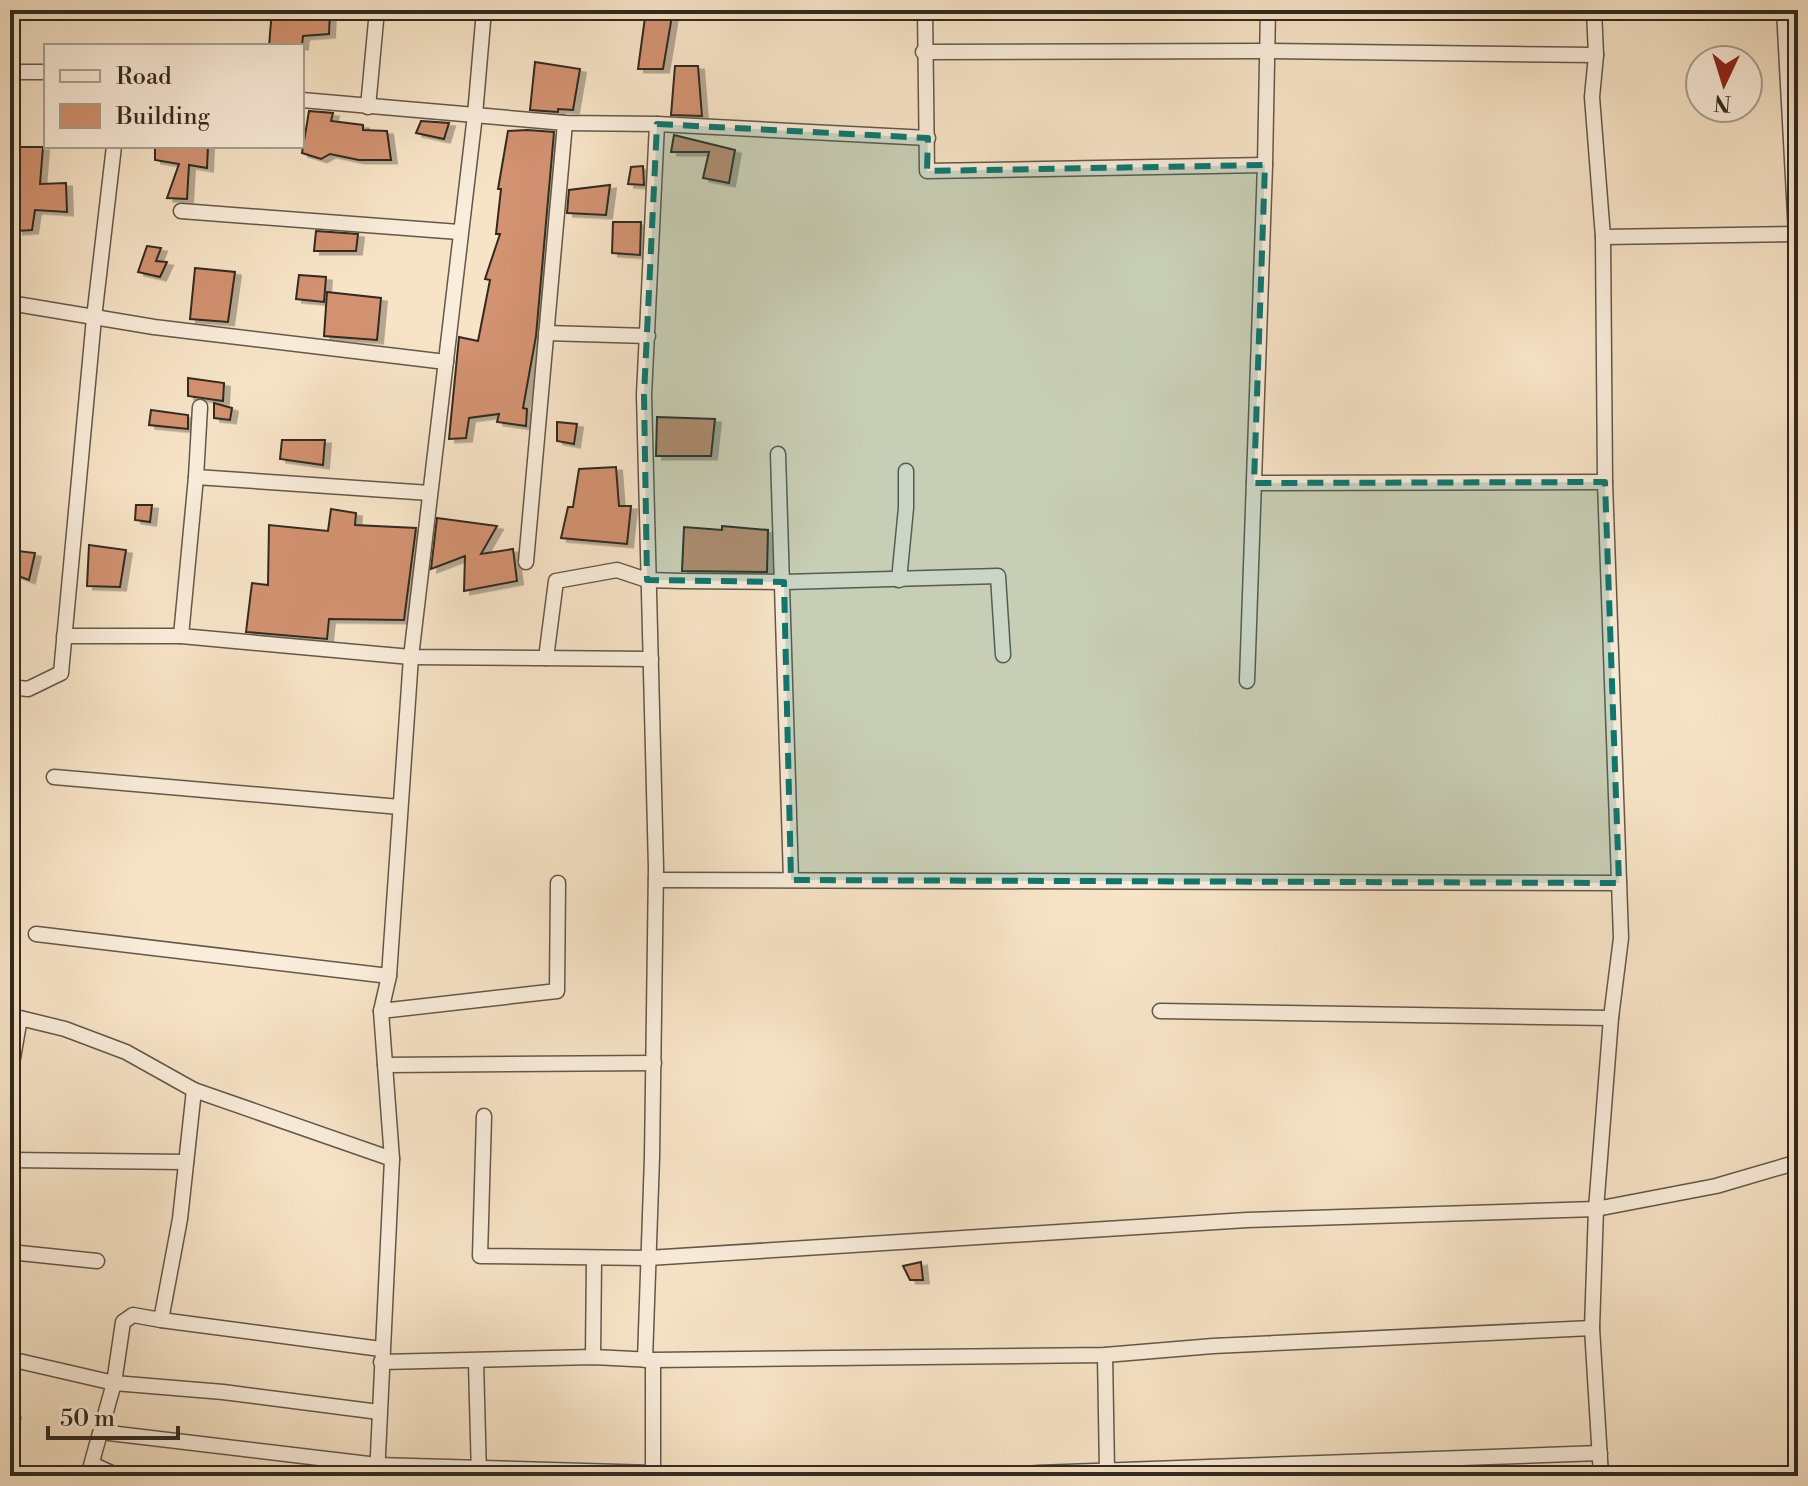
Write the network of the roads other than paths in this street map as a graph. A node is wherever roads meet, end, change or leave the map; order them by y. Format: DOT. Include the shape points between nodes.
graph roads {
  1 [pos="377,10"];
  2 [pos="484,10"];
  3 [pos="925,10"];
  4 [pos="1268,10"];
  5 [pos="1594,10"];
  6 [pos="1784,10"];
  7 [pos="1266,51"];
  8 [pos="923,52"];
  9 [pos="1596,55"];
  10 [pos="10,72"];
  11 [pos="44,72"];
  12 [pos="304,100"];
  13 [pos="368,107"];
  14 [pos="475,115"];
  15 [pos="565,123"];
  16 [pos="657,124"];
  17 [pos="928,138"];
  18 [pos="114,148"];
  19 [pos="1265,165"];
  20 [pos="181,211"];
  21 [pos="459,232"];
  22 [pos="1797,234"];
  23 [pos="1603,237"];
  24 [pos="10,303"];
  25 [pos="94,318"];
  26 [pos="546,333"];
  27 [pos="648,336"];
  28 [pos="446,362"];
  29 [pos="200,407"];
  30 [pos="778,454"];
  31 [pos="906,471"];
  32 [pos="196,477"];
  33 [pos="1605,482"];
  34 [pos="1254,483"];
  35 [pos="430,493"];
  36 [pos="526,562"];
  37 [pos="647,580"];
  38 [pos="899,580"];
  39 [pos="784,582"];
  40 [pos="64,636"];
  41 [pos="181,636"];
  42 [pos="1003,655"];
  43 [pos="411,657"];
  44 [pos="546,658"];
  45 [pos="651,659"];
  46 [pos="1247,681"];
  47 [pos="10,687"];
  48 [pos="54,777"];
  49 [pos="400,807"];
  50 [pos="656,880"];
  51 [pos="791,880"];
  52 [pos="558,883"];
  53 [pos="1619,883"];
  54 [pos="36,934"];
  55 [pos="389,976"];
  56 [pos="381,1011"];
  57 [pos="1160,1011"];
  58 [pos="1611,1018"];
  59 [pos="654,1063"];
  60 [pos="385,1065"];
  61 [pos="10,1075"];
  62 [pos="194,1090"];
  63 [pos="484,1116"];
  64 [pos="392,1159"];
  65 [pos="10,1160"];
  66 [pos="186,1162"];
  67 [pos="1798,1162"];
  68 [pos="1596,1209"];
  69 [pos="10,1252"];
  70 [pos="594,1258"];
  71 [pos="648,1258"];
  72 [pos="97,1261"];
  73 [pos="161,1320"];
  74 [pos="1592,1328"];
  75 [pos="1105,1355"];
  76 [pos="381,1356"];
  77 [pos="593,1357"];
  78 [pos="10,1359"];
  79 [pos="649,1360"];
  80 [pos="476,1362"];
  81 [pos="114,1383"];
  82 [pos="379,1412"];
  83 [pos="101,1432"];
  84 [pos="1600,1453"];
  85 [pos="1449,1458"];
  86 [pos="90,1470"];
  87 [pos="377,1470"];
  88 [pos="1107,1471"];
  89 [pos="479,1472"];
  90 [pos="653,1475"];
  91 [pos="118,1476"];
  92 [pos="1004,1476"];
  93 [pos="1450,1476"];
  94 [pos="1601,1476"];
  1 -- 13 [label="street"];
  2 -- 14 [label="street"];
  3 -- 8 [label="street"];
  4 -- 7 [label="street"];
  5 -- 9 [label="street"];
  6 -- 22 [label="street"];
  7 -- 8 [label="street"];
  7 -- 9 [label="street"];
  7 -- 19 [label="street"];
  8 -- 17 [label="street"];
  9 -- 23 [label="street" via="1592,97"];
  10 -- 11 [label="street"];
  12 -- 13 [label="street"];
  13 -- 14 [label="street"];
  14 -- 15 [label="street"];
  14 -- 21 [label="street"];
  15 -- 16 [label="street"];
  15 -- 26 [label="street"];
  16 -- 17 [label="street"];
  16 -- 27 [label="street"];
  17 -- 19 [label="street" via="927,171"];
  18 -- 25 [label="street"];
  19 -- 34 [label="street"];
  20 -- 21 [label="street"];
  21 -- 28 [label="street"];
  22 -- 23 [label="street"];
  23 -- 33 [label="street"];
  24 -- 25 [label="street"];
  25 -- 28 [label="street"];
  25 -- 40 [label="street"];
  26 -- 27 [label="street"];
  26 -- 36 [label="street"];
  27 -- 37 [label="street"];
  28 -- 35 [label="street"];
  29 -- 32 [label="street"];
  30 -- 39 [label="street"];
  31 -- 38 [label="street"];
  32 -- 35 [label="street"];
  32 -- 41 [label="street"];
  33 -- 34 [label="street"];
  33 -- 53 [label="street"];
  34 -- 46 [label="street"];
  35 -- 43 [label="street"];
  37 -- 39 [label="street"];
  37 -- 44 [label="street" via="617,570 556,581"];
  37 -- 45 [label="street"];
  38 -- 39 [label="street"];
  38 -- 42 [label="street" via="998,576"];
  39 -- 51 [label="street"];
  40 -- 41 [label="street"];
  40 -- 47 [label="street" via="61,673 28,689"];
  41 -- 43 [label="street"];
  43 -- 44 [label="street"];
  43 -- 49 [label="street"];
  44 -- 45 [label="street"];
  45 -- 50 [label="street"];
  48 -- 49 [label="street"];
  49 -- 55 [label="street"];
  50 -- 51 [label="street"];
  50 -- 59 [label="street"];
  51 -- 53 [label="street"];
  52 -- 56 [label="street" via="557,991"];
  53 -- 58 [label="street" via="1621,938"];
  54 -- 55 [label="street"];
  55 -- 56 [label="street"];
  56 -- 60 [label="street"];
  57 -- 58 [label="street"];
  58 -- 68 [label="street"];
  59 -- 60 [label="street"];
  59 -- 71 [label="street"];
  60 -- 64 [label="street"];
  61 -- 62 [label="street" via="20,1018 126,1052"];
  62 -- 64 [label="street"];
  62 -- 66 [label="street"];
  63 -- 70 [label="street" via="480,1256"];
  64 -- 76 [label="street"];
  65 -- 66 [label="street"];
  66 -- 73 [label="street"];
  67 -- 68 [label="street" via="1716,1186"];
  68 -- 71 [label="street" via="1247,1220"];
  68 -- 74 [label="street"];
  69 -- 72 [label="street"];
  70 -- 71 [label="street"];
  70 -- 77 [label="street"];
  71 -- 79 [label="street"];
  73 -- 76 [label="street"];
  73 -- 81 [label="street" via="133,1315 123,1322"];
  74 -- 75 [label="street"];
  74 -- 84 [label="street"];
  75 -- 79 [label="street"];
  75 -- 88 [label="street"];
  76 -- 80 [label="street"];
  76 -- 82 [label="street"];
  77 -- 79 [label="street"];
  77 -- 80 [label="street"];
  78 -- 81 [label="street"];
  79 -- 90 [label="street"];
  80 -- 89 [label="street"];
  81 -- 82 [label="street"];
  81 -- 83 [label="street"];
  82 -- 87 [label="street"];
  83 -- 86 [label="street"];
  83 -- 87 [label="street"];
  84 -- 85 [label="street"];
  84 -- 94 [label="street"];
  85 -- 88 [label="street"];
  85 -- 93 [label="street"];
  86 -- 91 [label="street"];
  87 -- 89 [label="street"];
  88 -- 92 [label="street"];
  89 -- 90 [label="street"];
}
